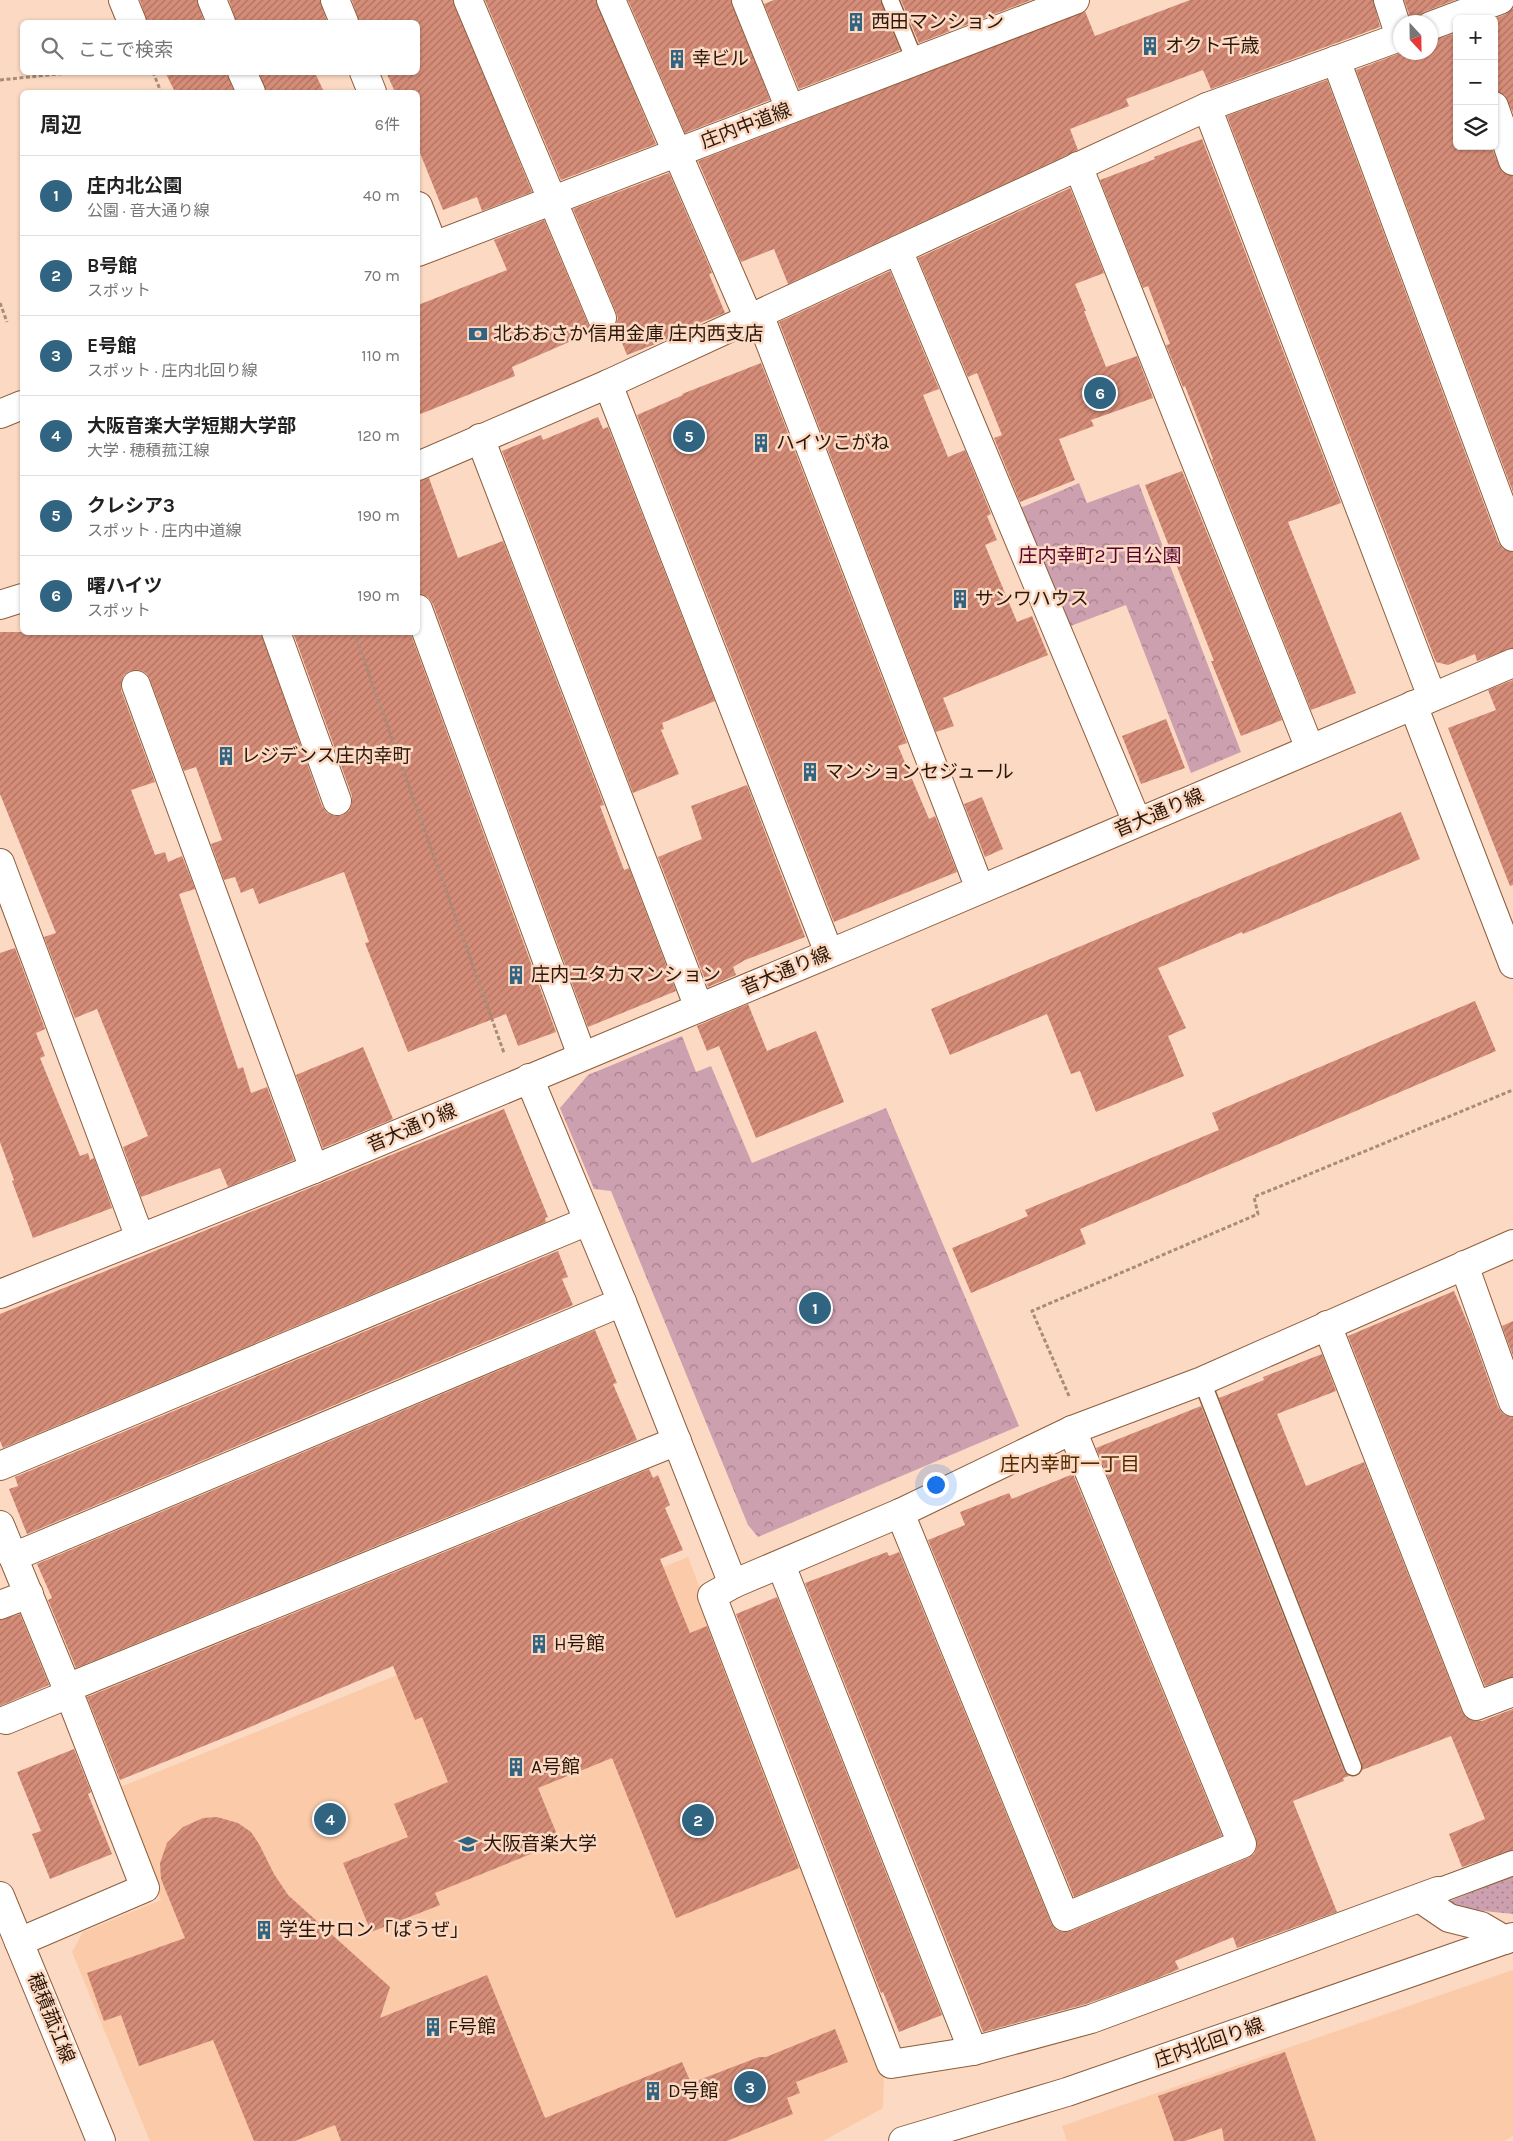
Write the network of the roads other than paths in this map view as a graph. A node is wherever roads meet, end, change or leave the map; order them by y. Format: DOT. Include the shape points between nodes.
graph roads {
  1 [pos="123,0"];
  2 [pos="212,0"];
  3 [pos="335,0"];
  4 [pos="468,0"];
  5 [pos="611,0"];
  6 [pos="746,0"];
  7 [pos="890,0"];
  8 [pos="1075,0"];
  9 [pos="1388,0"];
  10 [pos="1500,0"];
  11 [pos="1393,15"];
  12 [pos="1465,15"];
  13 [pos="1453,19"];
  14 [pos="131,20"];
  15 [pos="220,20"];
  16 [pos="343,20"];
  17 [pos="1438,24"];
  18 [pos="1393,40"];
  19 [pos="1336,60"];
  20 [pos="915,61"];
  21 [pos="243,75"];
  22 [pos="365,75"];
  23 [pos="250,90"];
  24 [pos="371,90"];
  25 [pos="1207,107"];
  26 [pos="790,109"];
  27 [pos="1498,118"];
  28 [pos="677,152"];
  29 [pos="1513,161"];
  30 [pos="1078,166"];
  31 [pos="552,200"];
  32 [pos="420,218"];
  33 [pos="425,248"];
  34 [pos="898,250"];
  35 [pos="754,317"];
  36 [pos="602,318"];
  37 [pos="608,384"];
  38 [pos="20,406"];
  39 [pos="0,414"];
  40 [pos="480,438"];
  41 [pos="420,465"];
  42 [pos="1513,537"];
  43 [pos="20,599"];
  44 [pos="0,605"];
  45 [pos="420,614"];
  46 [pos="277,635"];
  47 [pos="1513,663"];
  48 [pos="136,685"];
  49 [pos="1422,701"];
  50 [pos="1310,749"];
  51 [pos="336,801"];
  52 [pos="1137,822"];
  53 [pos="0,863"];
  54 [pos="980,889"];
  55 [pos="829,953"];
  56 [pos="1513,964"];
  57 [pos="699,1008"];
  58 [pos="582,1056"];
  59 [pos="522,1081"];
  60 [pos="314,1169"];
  61 [pos="588,1221"];
  62 [pos="140,1238"];
  63 [pos="1513,1244"];
  64 [pos="1464,1265"];
  65 [pos="0,1294"];
  66 [pos="622,1302"];
  67 [pos="1327,1326"];
  68 [pos="1202,1381"];
  69 [pos="1513,1402"];
  70 [pos="1077,1428"];
  71 [pos="677,1441"];
  72 [pos="0,1466"];
  73 [pos="900,1513"];
  74 [pos="0,1526"];
  75 [pos="13,1557"];
  76 [pos="781,1565"];
  77 [pos="733,1584"];
  78 [pos="28,1594"];
  79 [pos="0,1605"];
  80 [pos="68,1691"];
  81 [pos="1513,1692"];
  82 [pos="6,1720"];
  83 [pos="1353,1767"];
  84 [pos="1513,1864"];
  85 [pos="1429,1895"];
  86 [pos="0,1896"];
  87 [pos="1509,1938"];
  88 [pos="19,1942"];
  89 [pos="973,2051"];
  90 [pos="101,2141"];
  91 [pos="903,2141"];
  1 -- 14 [label="street"];
  2 -- 15 [label="street"];
  3 -- 16 [label="street"];
  4 -- 31 [label="street"];
  5 -- 28 [label="street"];
  6 -- 26 [label="street"];
  7 -- 20 [label="lane"];
  8 -- 20 [label="street, 庄内中道線"];
  9 -- 11 [label="street"];
  10 -- 12 [label="street"];
  13 -- 17 [label="street"];
  18 -- 19 [label="street"];
  19 -- 25 [label="street"];
  19 -- 42 [label="street"];
  20 -- 26 [label="street, 庄内中道線"];
  21 -- 23 [label="street"];
  22 -- 24 [label="street"];
  25 -- 30 [label="street"];
  25 -- 49 [label="street"];
  26 -- 28 [label="street, 庄内中道線"];
  27 -- 29 [label="street"];
  28 -- 31 [label="street, 庄内中道線"];
  28 -- 35 [label="street"];
  30 -- 34 [label="street"];
  30 -- 50 [label="street"];
  31 -- 33 [label="street, 庄内中道線"];
  31 -- 36 [label="street"];
  32 -- 33 [label="street"];
  34 -- 35 [label="street"];
  34 -- 52 [label="street"];
  35 -- 37 [label="street"];
  35 -- 54 [label="street"];
  37 -- 40 [label="street"];
  37 -- 55 [label="street"];
  38 -- 39 [label="street"];
  40 -- 41 [label="street"];
  40 -- 57 [label="street"];
  43 -- 44 [label="street"];
  45 -- 58 [label="street"];
  46 -- 51 [label="street"];
  47 -- 49 [label="street, 音大通り線"];
  48 -- 60 [label="street"];
  49 -- 50 [label="street, 音大通り線"];
  49 -- 56 [label="street"];
  50 -- 52 [label="street, 音大通り線"];
  52 -- 54 [label="street, 音大通り線"];
  53 -- 62 [label="street"];
  54 -- 55 [label="street, 音大通り線"];
  55 -- 57 [label="street, 音大通り線"];
  57 -- 58 [label="street, 音大通り線"];
  58 -- 59 [label="street, 音大通り線"];
  59 -- 60 [label="street, 音大通り線"];
  59 -- 61 [label="street"];
  60 -- 62 [label="street, 音大通り線"];
  61 -- 66 [label="street"];
  61 -- 72 [label="street"];
  62 -- 65 [label="street, 音大通り線"];
  63 -- 64 [label="street"];
  64 -- 67 [label="street"];
  64 -- 69 [label="street"];
  66 -- 71 [label="street"];
  66 -- 75 [label="street"];
  67 -- 68 [label="street"];
  67 -- 81 [label="street" via="1476,1706"];
  68 -- 70 [label="street"];
  68 -- 83 [label="lane"];
  70 -- 73 [label="street"];
  70 -- 73 [label="street" via="1242,1844 1065,1917"];
  71 -- 77 [label="street"];
  71 -- 80 [label="street"];
  73 -- 76 [label="street"];
  74 -- 75 [label="street"];
  75 -- 78 [label="street"];
  76 -- 77 [label="street"];
  76 -- 89 [label="street"];
  77 -- 89 [label="street" via="712,1596 891,2064"];
  78 -- 79 [label="street"];
  78 -- 80 [label="street"];
  80 -- 82 [label="street"];
  80 -- 88 [label="street" via="145,1888"];
  84 -- 85 [label="street"];
  85 -- 87 [label="street" via="1449,1918 1481,1926"];
  85 -- 89 [label="street" via="1091,2019"];
  86 -- 88 [label="street, 穂積菰江線"];
  87 -- 91 [label="street, 庄内北回り線" via="1068,2092"];
  88 -- 90 [label="street, 穂積菰江線"];
}
